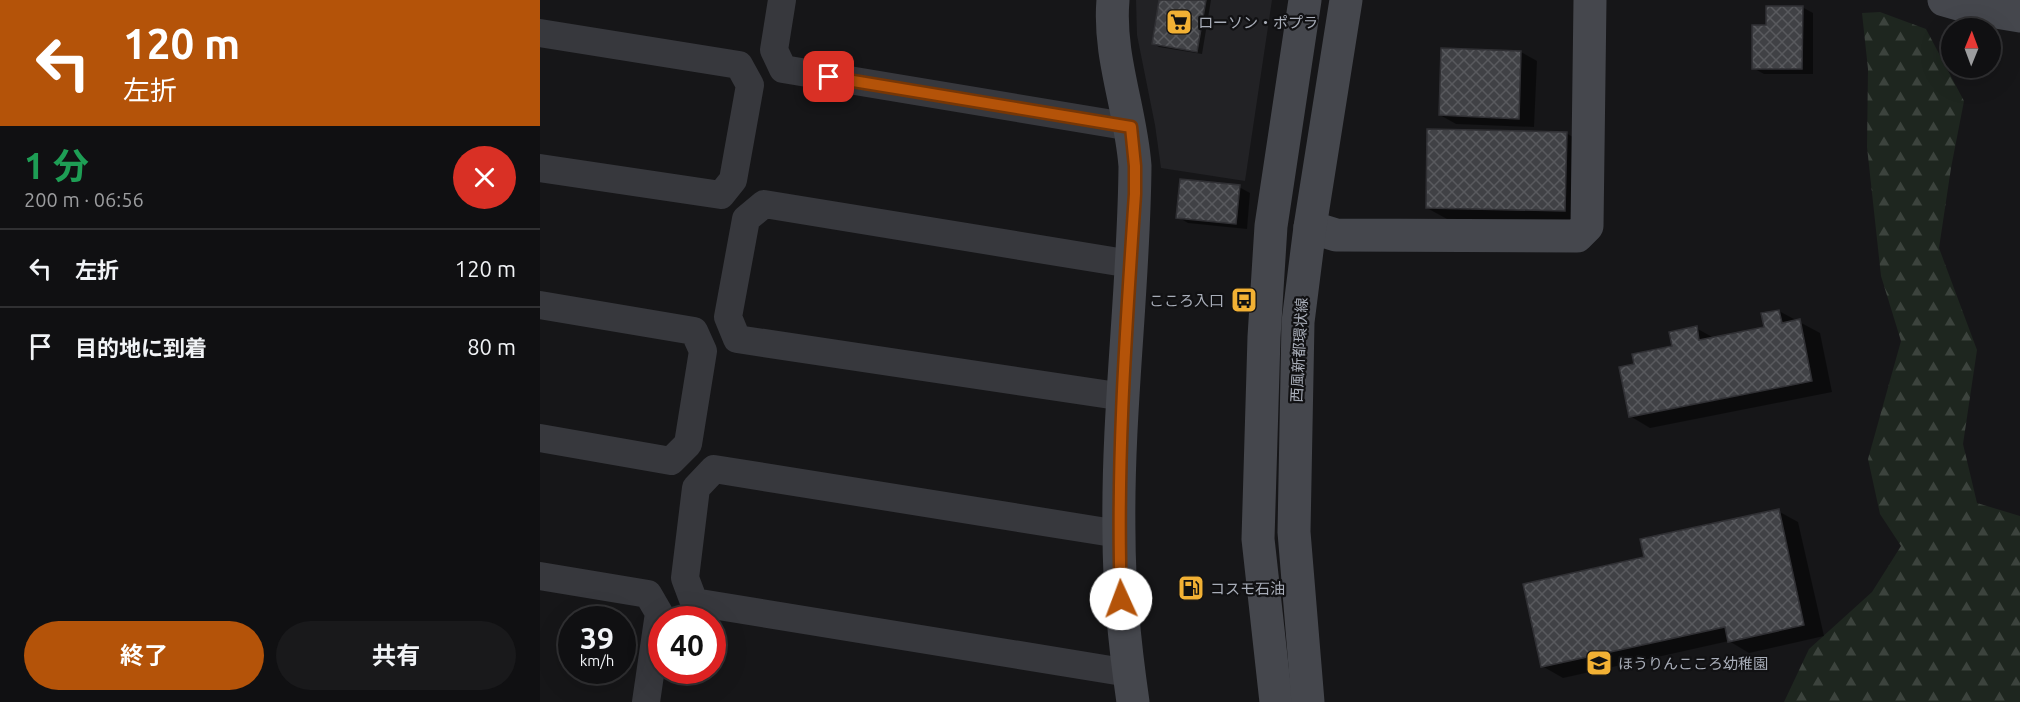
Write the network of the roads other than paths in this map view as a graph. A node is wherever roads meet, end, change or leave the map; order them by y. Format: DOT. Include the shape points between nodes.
graph roads {
  1 [pos="782,0"];
  2 [pos="1113,0"];
  3 [pos="1305,0"];
  4 [pos="1346,0"];
  5 [pos="1590,0"];
  6 [pos="1944,0"];
  7 [pos="2020,16"];
  8 [pos="540,33"];
  9 [pos="1131,127"];
  10 [pos="540,168"];
  11 [pos="1310,227"];
  12 [pos="1131,264"];
  13 [pos="540,305"];
  14 [pos="1124,397"];
  15 [pos="540,438"];
  16 [pos="1119,534"];
  17 [pos="540,576"];
  18 [pos="1131,687"];
  19 [pos="646,702"];
  20 [pos="1276,702"];
  21 [pos="1308,702"];
  1 -- 9 [label="street" via="774,50 783,69"];
  2 -- 9 [label="street" via="1113,36"];
  3 -- 20 [label="street" via="1271,226 1264,337 1258,539"];
  4 -- 11 [label="street, 西風新都環状線"];
  5 -- 11 [label="street" via="1587,226 1577,236 1336,235"];
  6 -- 7 [label="street"];
  8 -- 10 [label="street" via="739,65 750,85 733,180 721,195"];
  9 -- 12 [label="street" via="1135,166"];
  11 -- 21 [label="street, 西風新都環状線" via="1298,322 1294,532"];
  12 -- 14 [label="street"];
  12 -- 14 [label="street" via="764,204 746,219 728,317 737,339"];
  13 -- 15 [label="street" via="694,331 703,351 688,444 671,461"];
  14 -- 16 [label="street"];
  16 -- 18 [label="street" via="1121,599"];
  16 -- 18 [label="street" via="714,469 696,488 685,578 694,602"];
  17 -- 19 [label="street" via="648,594 659,613"];
}
